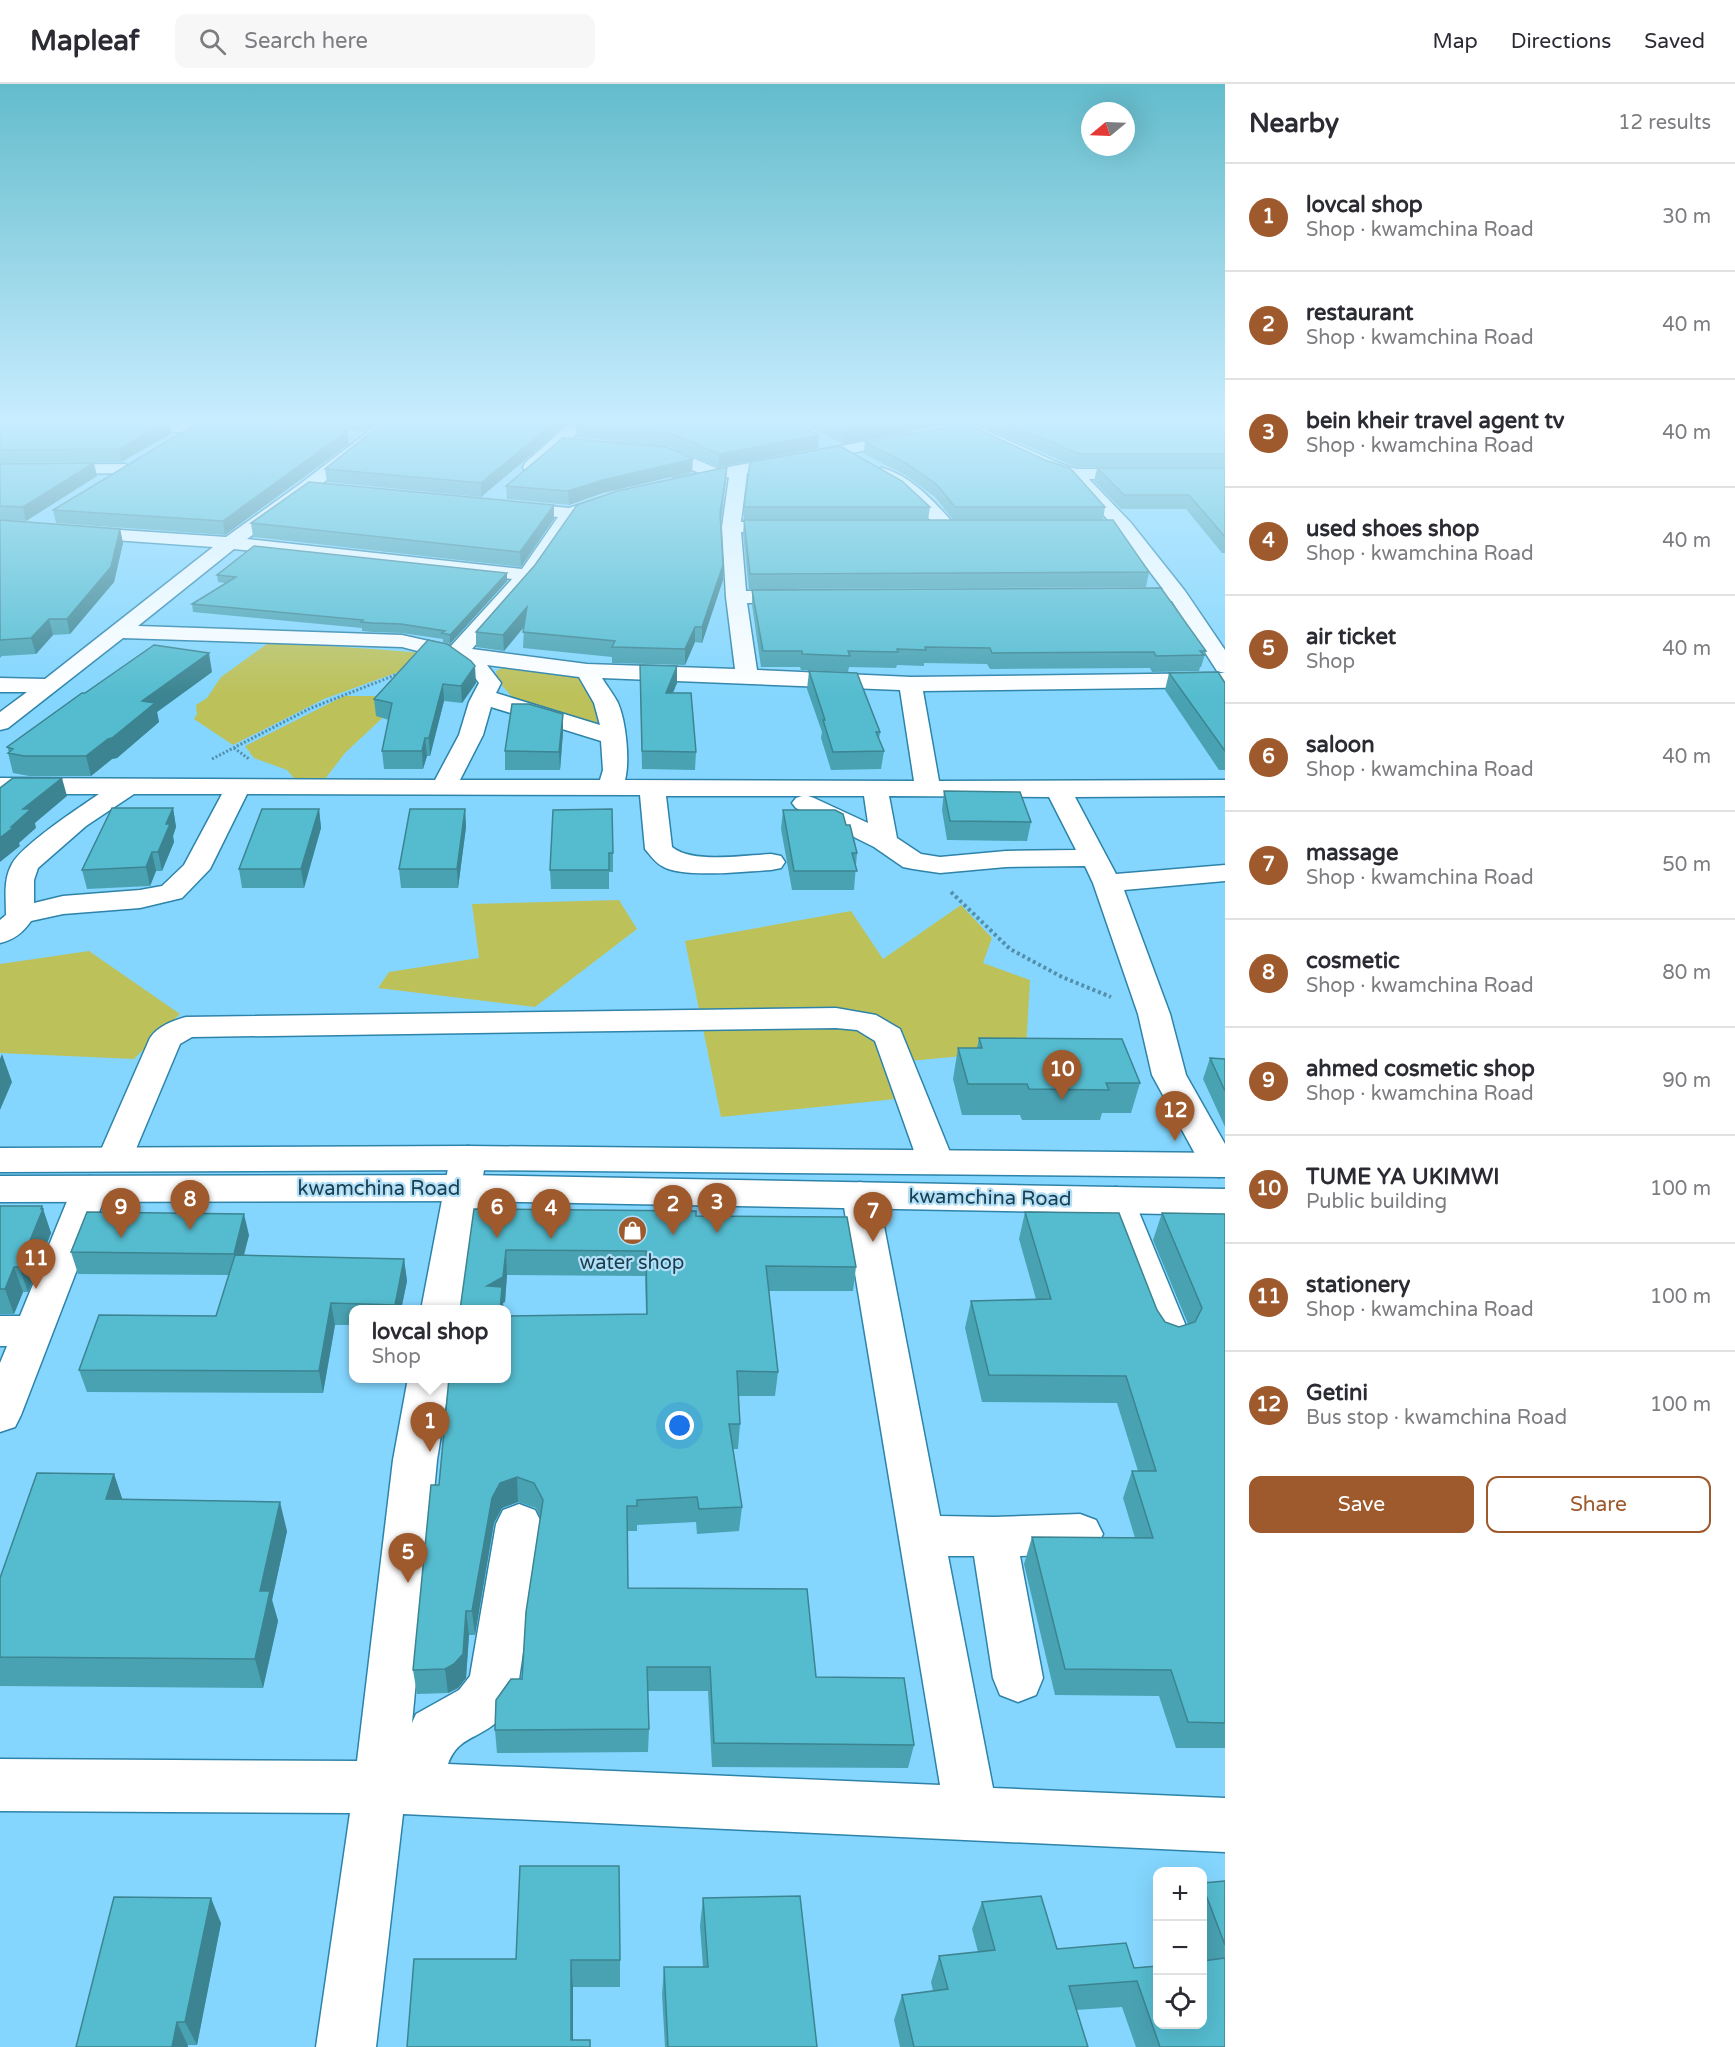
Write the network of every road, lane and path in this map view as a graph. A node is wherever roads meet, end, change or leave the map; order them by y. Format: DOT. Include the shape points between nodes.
graph roads {
  1 [pos="570,513"];
  2 [pos="271,514"];
  3 [pos="733,514"];
  4 [pos="936,514"];
  5 [pos="1112,514"];
  6 [pos="51,516"];
  7 [pos="0,527"];
  8 [pos="731,527"];
  9 [pos="803,527"];
  10 [pos="923,527"];
  11 [pos="947,527"];
  12 [pos="970,527"];
  13 [pos="1054,527"];
  14 [pos="1125,527"];
  15 [pos="32,528"];
  16 [pos="230,543"];
  17 [pos="527,575"];
  18 [pos="1095,595"];
  19 [pos="1178,595"];
  20 [pos="820,596"];
  21 [pos="736,597"];
  22 [pos="119,632"];
  23 [pos="456,654"];
  24 [pos="1225,666"];
  25 [pos="587,671"];
  26 [pos="747,676"];
  27 [pos="1225,680"];
  28 [pos="911,684"];
  29 [pos="0,685"];
  30 [pos="50,686"];
  31 [pos="484,697"];
  32 [pos="0,723"];
  33 [pos="611,736"];
  34 [pos="0,786"];
  35 [pos="129,786"];
  36 [pos="168,786"];
  37 [pos="444,786"];
  38 [pos="239,787"];
  39 [pos="652,787"];
  40 [pos="610,788"];
  41 [pos="773,788"];
  42 [pos="875,788"];
  43 [pos="1225,788"];
  44 [pos="928,789"];
  45 [pos="1058,789"];
  46 [pos="884,841"];
  47 [pos="914,861"];
  48 [pos="771,862"];
  49 [pos="1099,871"];
  50 [pos="1225,873"];
  51 [pos="20,915"];
  52 [pos="0,934"];
  53 [pos="1154,1014"];
  54 [pos="115,1159"];
  55 [pos="0,1160"];
  56 [pos="936,1162"];
  57 [pos="1222,1165"];
  58 [pos="465,1173"];
  59 [pos="0,1189"];
  60 [pos="90,1189"];
  61 [pos="860,1195"];
  62 [pos="1116,1200"];
  63 [pos="1225,1202"];
  64 [pos="442,1305"];
  65 [pos="17,1331"];
  66 [pos="1170,1335"];
  67 [pos="428,1383"];
  68 [pos="0,1415"];
  69 [pos="519,1524"];
  70 [pos="1080,1534"];
  71 [pos="920,1535"];
  72 [pos="994,1538"];
  73 [pos="1018,1678"];
  74 [pos="0,1785"];
  75 [pos="396,1788"];
  76 [pos="971,1814"];
  77 [pos="1225,1825"];
  78 [pos="346,2047"];
  1 -- 17 [label="street"];
  2 -- 16 [label="street"];
  3 -- 8 [label="street"];
  4 -- 11 [label="street"];
  5 -- 14 [label="street"];
  6 -- 15 [label="street"];
  7 -- 15 [label="street"];
  8 -- 9 [label="street"];
  8 -- 21 [label="street"];
  10 -- 11 [label="street"];
  11 -- 12 [label="street"];
  13 -- 14 [label="street"];
  14 -- 19 [label="street"];
  15 -- 16 [label="street"];
  16 -- 17 [label="street"];
  16 -- 22 [label="street"];
  17 -- 23 [label="street"];
  18 -- 19 [label="street"];
  19 -- 24 [label="street"];
  20 -- 21 [label="street"];
  21 -- 26 [label="street"];
  22 -- 23 [label="street" via="402,641"];
  22 -- 30 [label="street"];
  23 -- 25 [label="street"];
  23 -- 31 [label="street" via="482,671 490,683"];
  23 -- 36 [label="path" via="311,708 192,769"];
  25 -- 26 [label="street"];
  25 -- 33 [label="street" via="606,703"];
  26 -- 28 [label="street"];
  27 -- 28 [label="street"];
  28 -- 44 [label="street"];
  29 -- 30 [label="street"];
  30 -- 32 [label="street"];
  31 -- 33 [label="street"];
  31 -- 37 [label="street" via="471,735"];
  33 -- 40 [label="street" via="615,770"];
  34 -- 35 [label="street"];
  35 -- 36 [label="street"];
  35 -- 51 [label="street" via="76,820 25,865 20,880"];
  36 -- 38 [label="street"];
  37 -- 38 [label="street"];
  37 -- 40 [label="street"];
  38 -- 51 [label="street" via="196,869 172,892 140,899 63,905"];
  39 -- 40 [label="street"];
  39 -- 41 [label="street"];
  39 -- 48 [label="street" via="658,849 672,861 702,865"];
  41 -- 42 [label="street"];
  41 -- 46 [label="street"];
  42 -- 44 [label="street"];
  42 -- 46 [label="street"];
  43 -- 45 [label="street"];
  44 -- 45 [label="street"];
  45 -- 49 [label="street"];
  46 -- 47 [label="street"];
  47 -- 49 [label="street" via="940,865 1006,859"];
  47 -- 53 [label="path" via="1010,949 1062,977"];
  49 -- 50 [label="street"];
  49 -- 53 [label="street"];
  51 -- 52 [label="street"];
  53 -- 57 [label="street" via="1169,1075"];
  54 -- 55 [label="street, kwamchina Road"];
  54 -- 56 [label="street" via="166,1038 186,1027 836,1018 865,1022 889,1036"];
  54 -- 58 [label="street, kwamchina Road"];
  56 -- 57 [label="street, kwamchina Road"];
  56 -- 58 [label="street, kwamchina Road"];
  58 -- 60 [label="street, kwamchina Road"];
  58 -- 61 [label="street, kwamchina Road"];
  58 -- 64 [label="street"];
  59 -- 60 [label="street, kwamchina Road"];
  60 -- 65 [label="street"];
  61 -- 62 [label="street, kwamchina Road"];
  61 -- 71 [label="street"];
  62 -- 63 [label="street, kwamchina Road"];
  62 -- 66 [label="street"];
  65 -- 68 [label="street"];
  67 -- 75 [label="street" via="415,1460"];
  69 -- 75 [label="street" via="493,1686 477,1707 434,1732"];
  70 -- 72 [label="street"];
  71 -- 72 [label="street"];
  71 -- 76 [label="street"];
  72 -- 73 [label="street"];
  74 -- 75 [label="street"];
  75 -- 76 [label="street"];
  75 -- 78 [label="street"];
  76 -- 77 [label="street"];
}
